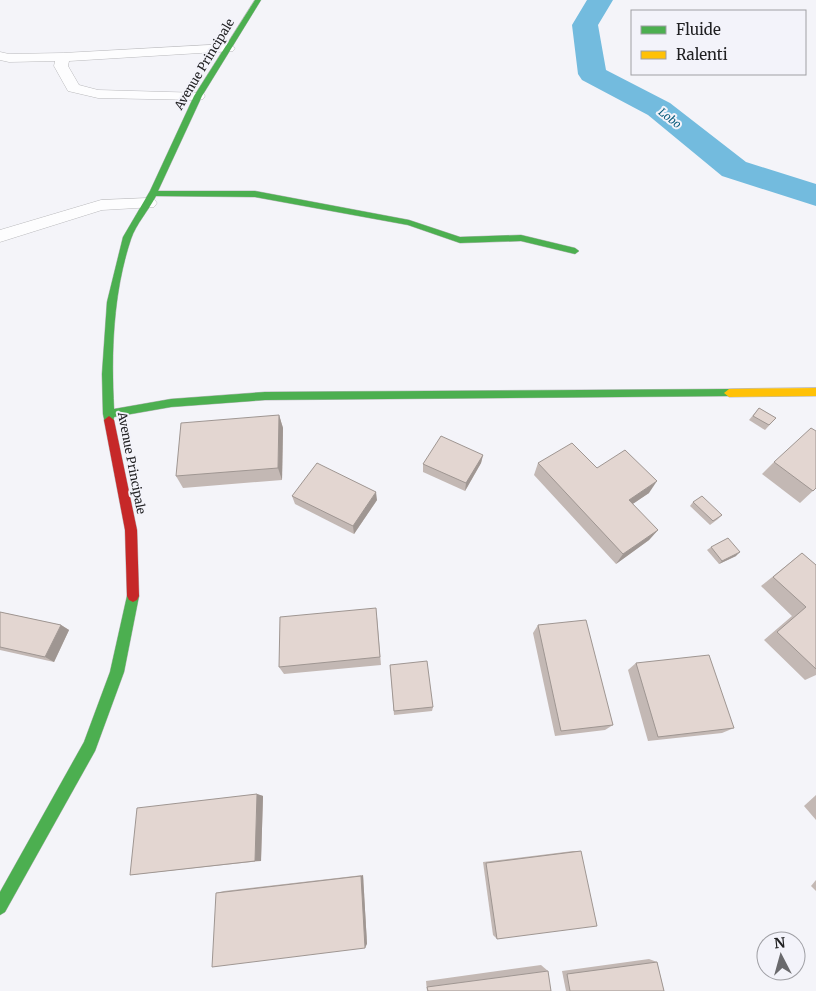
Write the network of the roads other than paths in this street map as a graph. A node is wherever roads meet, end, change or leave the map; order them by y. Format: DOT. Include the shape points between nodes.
graph roads {
  1 [pos="258,0"];
  2 [pos="228,48"];
  3 [pos="0,56"];
  4 [pos="63,57"];
  5 [pos="198,96"];
  6 [pos="149,198"];
  7 [pos="0,236"];
  8 [pos="575,251"];
  9 [pos="816,392"];
  10 [pos="108,414"];
  11 [pos="0,907"];
  1 -- 2 [label="street, Avenue Principale"];
  2 -- 4 [label="street"];
  2 -- 5 [label="street, Avenue Principale"];
  3 -- 4 [label="street"];
  4 -- 5 [label="street" via="61,66 74,88 98,94"];
  5 -- 6 [label="street, Avenue Principale"];
  6 -- 7 [label="street" via="102,205"];
  6 -- 8 [label="street" via="255,194 409,223 460,240 520,238"];
  6 -- 10 [label="street, Avenue Principale" via="127,237 112,302"];
  9 -- 10 [label="street" via="265,396 171,403"];
  10 -- 11 [label="street, Avenue Principale" via="131,530 133,598 117,672 90,746"];
}
